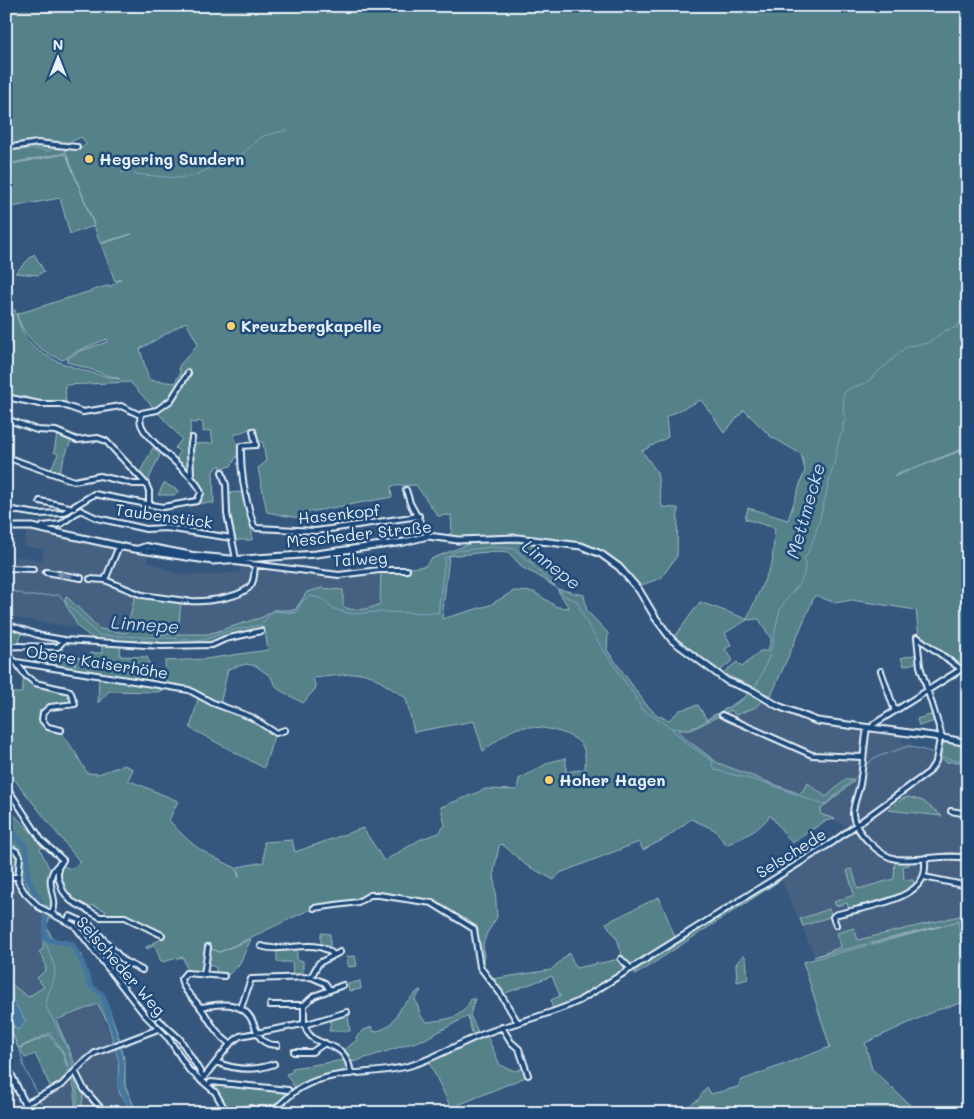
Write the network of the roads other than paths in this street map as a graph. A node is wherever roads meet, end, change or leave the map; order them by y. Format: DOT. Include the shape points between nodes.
graph roads {
  1 [pos="77,147"];
  2 [pos="6,148"];
  3 [pos="188,373"];
  4 [pos="6,396"];
  5 [pos="140,415"];
  6 [pos="6,419"];
  7 [pos="253,431"];
  8 [pos="192,438"];
  9 [pos="6,457"];
  10 [pos="222,472"];
  11 [pos="191,475"];
  12 [pos="146,484"];
  13 [pos="406,490"];
  14 [pos="40,501"];
  15 [pos="149,504"];
  16 [pos="74,508"];
  17 [pos="6,509"];
  18 [pos="419,516"];
  19 [pos="6,527"];
  20 [pos="41,529"];
  21 [pos="428,536"];
  22 [pos="232,538"];
  23 [pos="119,546"];
  24 [pos="234,560"];
  25 [pos="255,565"];
  26 [pos="6,568"];
  27 [pos="33,569"];
  28 [pos="407,570"];
  29 [pos="46,572"];
  30 [pos="81,578"];
  31 [pos="90,579"];
  32 [pos="106,580"];
  33 [pos="6,624"];
  34 [pos="261,631"];
  35 [pos="64,640"];
  36 [pos="16,662"];
  37 [pos="968,665"];
  38 [pos="961,670"];
  39 [pos="881,671"];
  40 [pos="968,671"];
  41 [pos="928,692"];
  42 [pos="895,711"];
  43 [pos="722,715"];
  44 [pos="869,728"];
  45 [pos="61,730"];
  46 [pos="285,730"];
  47 [pos="940,737"];
  48 [pos="968,743"];
  49 [pos="863,757"];
  50 [pos="6,786"];
  51 [pos="951,811"];
  52 [pos="968,814"];
  53 [pos="858,825"];
  54 [pos="6,847"];
  55 [pos="925,858"];
  56 [pos="968,858"];
  57 [pos="63,860"];
  58 [pos="6,877"];
  59 [pos="17,877"];
  60 [pos="924,877"];
  61 [pos="968,886"];
  62 [pos="314,908"];
  63 [pos="50,912"];
  64 [pos="67,921"];
  65 [pos="836,925"];
  66 [pos="162,935"];
  67 [pos="261,946"];
  68 [pos="208,947"];
  69 [pos="340,952"];
  70 [pos="334,955"];
  71 [pos="621,958"];
  72 [pos="142,970"];
  73 [pos="631,970"];
  74 [pos="204,975"];
  75 [pos="224,976"];
  76 [pos="311,976"];
  77 [pos="343,985"];
  78 [pos="330,990"];
  79 [pos="270,1005"];
  80 [pos="304,1005"];
  81 [pos="200,1007"];
  82 [pos="240,1008"];
  83 [pos="347,1012"];
  84 [pos="159,1020"];
  85 [pos="518,1023"];
  86 [pos="305,1024"];
  87 [pos="502,1027"];
  88 [pos="158,1029"];
  89 [pos="258,1031"];
  90 [pos="325,1043"];
  91 [pos="230,1044"];
  92 [pos="277,1045"];
  93 [pos="294,1052"];
  94 [pos="216,1062"];
  95 [pos="6,1064"];
  96 [pos="274,1064"];
  97 [pos="75,1071"];
  98 [pos="351,1074"];
  99 [pos="528,1075"];
  100 [pos="202,1080"];
  101 [pos="207,1085"];
  102 [pos="288,1090"];
  103 [pos="25,1104"];
  104 [pos="264,1112"];
  105 [pos="275,1112"];
  106 [pos="29,1113"];
  107 [pos="104,1113"];
  108 [pos="227,1113"];
  109 [pos="233,1113"];
  1 -- 2 [label="street" via="37,143"];
  3 -- 5 [label="street" via="171,400 159,409"];
  4 -- 5 [label="street" via="40,404 60,404 83,412 121,406"];
  5 -- 11 [label="street" via="141,425 152,440"];
  6 -- 12 [label="street" via="37,430 56,431 76,440 104,440"];
  7 -- 18 [label="street, Hasenkopf" via="256,444 241,446 240,467 244,496 257,528 316,531"];
  8 -- 11 [label="street"];
  9 -- 12 [label="street" via="74,481 100,476"];
  10 -- 22 [label="street"];
  11 -- 15 [label="street" via="200,488 197,501 173,506"];
  12 -- 15 [label="street"];
  13 -- 18 [label="street"];
  14 -- 16 [label="street"];
  15 -- 16 [label="street" via="94,494"];
  16 -- 17 [label="street" via="49,514"];
  18 -- 21 [label="street"];
  19 -- 20 [label="main road, Mescheder Straße"];
  20 -- 22 [label="street, Taubenstück" via="61,524 80,510 97,518 146,529 166,528"];
  20 -- 23 [label="main road, Mescheder Straße"];
  21 -- 24 [label="main road, Mescheder Straße" via="316,554"];
  21 -- 44 [label="main road, Mescheder Straße" via="458,540 517,538 575,545 598,552 634,582 672,640 720,677 812,719"];
  22 -- 24 [label="street"];
  23 -- 24 [label="main road, Mescheder Straße" via="202,560"];
  23 -- 32 [label="street"];
  24 -- 25 [label="street, Talweg"];
  25 -- 28 [label="street, Talweg" via="339,575"];
  25 -- 32 [label="street" via="251,586 208,602 142,595"];
  26 -- 27 [label="street"];
  30 -- 29 [label="street, one-way"];
  31 -- 32 [label="street"];
  33 -- 35 [label="street"];
  34 -- 35 [label="street" via="212,645 194,646"];
  35 -- 36 [label="street, Obere Kaiserhöhe" via="58,647 10,647 6,655"];
  36 -- 45 [label="street, Obere Kaiserhöhe" via="35,683 70,691 75,704 50,706 43,713 42,720 48,727"];
  36 -- 46 [label="street, Obere Kaiserhöhe" via="155,686 174,686 246,714 276,733"];
  37 -- 38 [label="street"];
  38 -- 40 [label="street"];
  38 -- 41 [label="street"];
  38 -- 41 [label="street" via="917,637 919,661"];
  39 -- 42 [label="street"];
  41 -- 42 [label="street"];
  41 -- 47 [label="street"];
  42 -- 44 [label="street"];
  43 -- 49 [label="street" via="812,755"];
  44 -- 47 [label="main road, Mescheder Straße"];
  44 -- 49 [label="street"];
  47 -- 48 [label="main road, Mescheder Straße"];
  47 -- 53 [label="street, Selschede" via="936,762 929,772"];
  49 -- 53 [label="street" via="853,812"];
  50 -- 57 [label="street" via="42,841"];
  51 -- 52 [label="street"];
  53 -- 55 [label="street" via="882,854 897,859"];
  53 -- 73 [label="street, Selschede"];
  54 -- 59 [label="street" via="16,850 20,856"];
  55 -- 56 [label="street"];
  55 -- 60 [label="street"];
  57 -- 63 [label="street" via="51,874 54,905"];
  57 -- 66 [label="street" via="58,868 58,877 71,901 100,917 125,916"];
  58 -- 59 [label="street"];
  59 -- 63 [label="street, Selscheder Weg" via="22,890 42,909"];
  60 -- 61 [label="street"];
  60 -- 65 [label="street" via="906,894 835,915"];
  62 -- 85 [label="street" via="358,902 370,895 432,903 474,929 480,967"];
  63 -- 64 [label="street, Selscheder Weg"];
  64 -- 72 [label="street" via="70,916 90,926 124,961"];
  64 -- 88 [label="street, Selscheder Weg" via="75,926"];
  67 -- 70 [label="street" via="325,948"];
  68 -- 74 [label="street"];
  69 -- 70 [label="street"];
  70 -- 76 [label="street" via="319,963"];
  71 -- 73 [label="street"];
  73 -- 85 [label="street, Selschede" via="573,1004"];
  74 -- 75 [label="street"];
  74 -- 81 [label="street" via="186,973 181,979"];
  76 -- 78 [label="street" via="325,983"];
  76 -- 82 [label="street" via="250,980"];
  77 -- 78 [label="street"];
  78 -- 80 [label="street" via="314,996"];
  79 -- 80 [label="street"];
  80 -- 86 [label="street"];
  81 -- 82 [label="street" via="227,1005"];
  81 -- 91 [label="street" via="218,1034"];
  82 -- 89 [label="street" via="251,1017"];
  83 -- 86 [label="street"];
  84 -- 100 [label="street" via="180,1039"];
  85 -- 87 [label="street, Selschede"];
  86 -- 89 [label="street"];
  86 -- 90 [label="street" via="310,1036"];
  87 -- 98 [label="street, Selschede" via="431,1059 387,1071"];
  87 -- 99 [label="street" via="519,1049"];
  88 -- 97 [label="street" via="100,1050"];
  88 -- 100 [label="street, Selscheder Weg" via="169,1039 189,1070"];
  89 -- 91 [label="street" via="240,1036"];
  89 -- 92 [label="street" via="266,1045"];
  90 -- 93 [label="street" via="315,1051"];
  90 -- 98 [label="street" via="345,1054"];
  91 -- 94 [label="street"];
  94 -- 96 [label="street" via="244,1069"];
  94 -- 100 [label="street"];
  95 -- 103 [label="main road"];
  97 -- 103 [label="street" via="55,1090"];
  97 -- 107 [label="street" via="84,1089"];
  98 -- 105 [label="street" via="312,1082 294,1093"];
  100 -- 101 [label="street, Selscheder Weg"];
  101 -- 102 [label="street" via="211,1082"];
  101 -- 108 [label="street, Selscheder Weg"];
  103 -- 106 [label="main road"];
  104 -- 105 [label="street" via="269,1109"];
  104 -- 109 [label="street" via="250,1108"];
}
